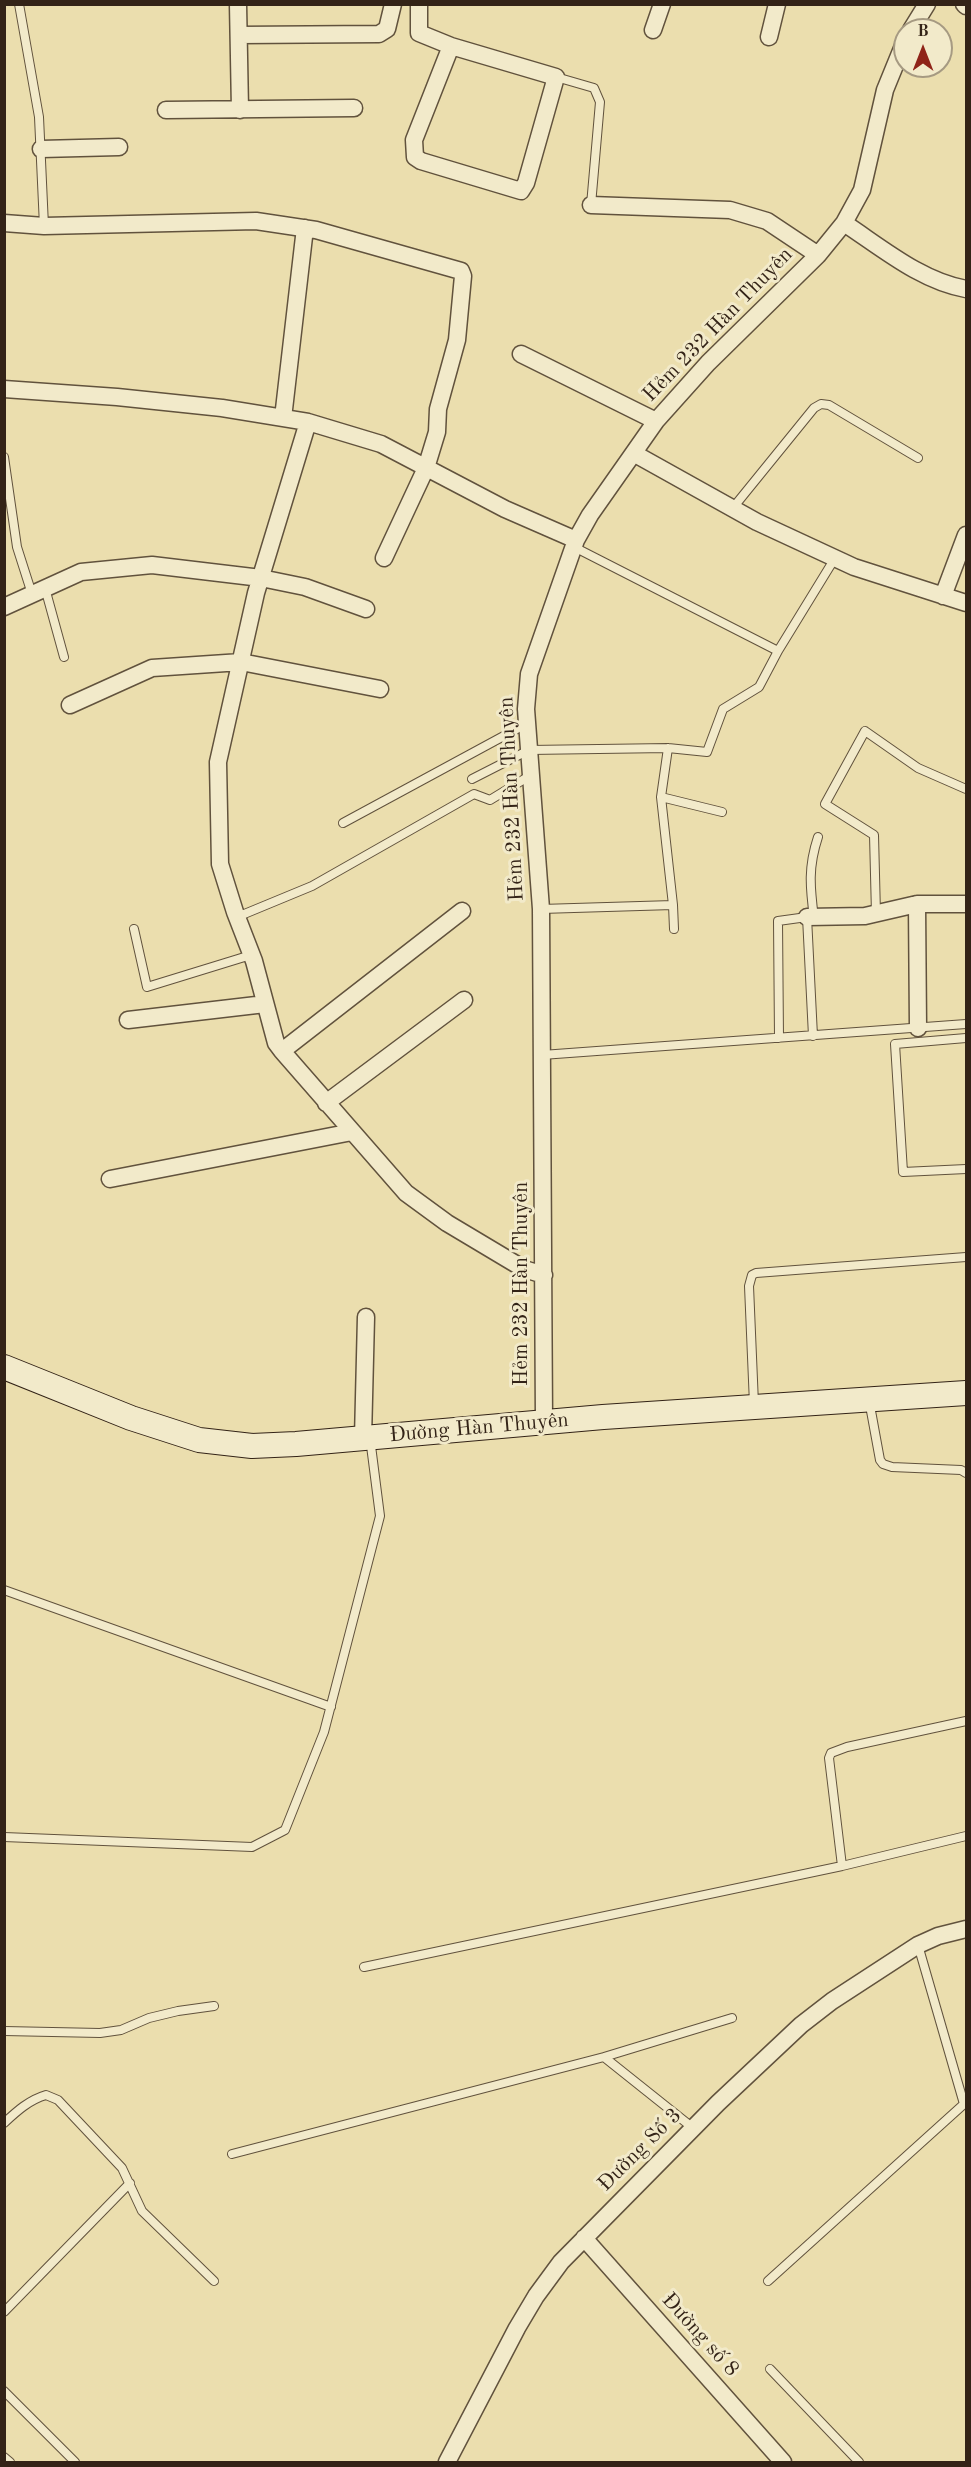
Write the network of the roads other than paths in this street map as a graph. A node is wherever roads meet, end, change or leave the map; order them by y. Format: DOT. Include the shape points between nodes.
graph roads {
  1 [pos="19,4"];
  2 [pos="238,4"];
  3 [pos="393,4"];
  4 [pos="419,4"];
  5 [pos="662,4"];
  6 [pos="777,4"];
  7 [pos="927,4"];
  8 [pos="918,18"];
  9 [pos="653,30"];
  10 [pos="239,35"];
  11 [pos="769,37"];
  12 [pos="451,46"];
  13 [pos="893,70"];
  14 [pos="556,77"];
  15 [pos="354,108"];
  16 [pos="166,110"];
  17 [pos="240,110"];
  18 [pos="119,147"];
  19 [pos="40,149"];
  20 [pos="591,205"];
  21 [pos="4,223"];
  22 [pos="844,223"];
  23 [pos="44,226"];
  24 [pos="305,228"];
  25 [pos="818,255"];
  26 [pos="966,289"];
  27 [pos="521,354"];
  28 [pos="4,389"];
  29 [pos="283,418"];
  30 [pos="656,421"];
  31 [pos="308,422"];
  32 [pos="635,454"];
  33 [pos="4,457"];
  34 [pos="918,458"];
  35 [pos="426,468"];
  36 [pos="732,509"];
  37 [pos="966,535"];
  38 [pos="575,544"];
  39 [pos="384,558"];
  40 [pos="835,558"];
  41 [pos="261,578"];
  42 [pos="38,591"];
  43 [pos="943,596"];
  44 [pos="966,603"];
  45 [pos="4,607"];
  46 [pos="366,609"];
  47 [pos="778,651"];
  48 [pos="64,657"];
  49 [pos="241,662"];
  50 [pos="380,689"];
  51 [pos="70,705"];
  52 [pos="526,724"];
  53 [pos="668,747"];
  54 [pos="528,750"];
  55 [pos="531,775"];
  56 [pos="472,779"];
  57 [pos="966,789"];
  58 [pos="661,797"];
  59 [pos="722,812"];
  60 [pos="343,823"];
  61 [pos="818,837"];
  62 [pos="917,904"];
  63 [pos="966,904"];
  64 [pos="673,905"];
  65 [pos="541,909"];
  66 [pos="462,911"];
  67 [pos="876,914"];
  68 [pos="237,917"];
  69 [pos="810,918"];
  70 [pos="134,929"];
  71 [pos="674,929"];
  72 [pos="251,955"];
  73 [pos="464,1000"];
  74 [pos="265,1004"];
  75 [pos="128,1020"];
  76 [pos="966,1024"];
  77 [pos="918,1028"];
  78 [pos="813,1036"];
  79 [pos="779,1038"];
  80 [pos="966,1038"];
  81 [pos="282,1051"];
  82 [pos="542,1055"];
  83 [pos="326,1103"];
  84 [pos="352,1132"];
  85 [pos="966,1168"];
  86 [pos="110,1179"];
  87 [pos="966,1257"];
  88 [pos="544,1275"];
  89 [pos="366,1317"];
  90 [pos="4,1367"];
  91 [pos="966,1393"];
  92 [pos="868,1400"];
  93 [pos="754,1407"];
  94 [pos="544,1422"];
  95 [pos="367,1438"];
  96 [pos="966,1473"];
  97 [pos="4,1590"];
  98 [pos="331,1707"];
  99 [pos="966,1721"];
  100 [pos="966,1836"];
  101 [pos="4,1837"];
  102 [pos="842,1866"];
  103 [pos="966,1929"];
  104 [pos="918,1945"];
  105 [pos="364,1967"];
  106 [pos="214,2006"];
  107 [pos="732,2018"];
  108 [pos="4,2031"];
  109 [pos="604,2057"];
  110 [pos="4,2123"];
  111 [pos="693,2128"];
  112 [pos="232,2154"];
  113 [pos="130,2183"];
  114 [pos="584,2238"];
  115 [pos="214,2281"];
  116 [pos="768,2281"];
  117 [pos="4,2312"];
  118 [pos="770,2369"];
  119 [pos="4,2391"];
  120 [pos="4,2457"];
  121 [pos="10,2463"];
  122 [pos="75,2463"];
  123 [pos="447,2463"];
  124 [pos="783,2463"];
  125 [pos="859,2463"];
  1 -- 19 [label="lane" via="39,117"];
  2 -- 10 [label="street"];
  3 -- 10 [label="street" via="387,29 379,33"];
  4 -- 12 [label="street" via="418,33"];
  5 -- 9 [label="street"];
  6 -- 11 [label="street"];
  7 -- 8 [label="street"];
  10 -- 17 [label="street"];
  12 -- 14 [label="street"];
  12 -- 14 [label="street" via="414,140 415,157 517,191 526,183"];
  13 -- 22 [label="street, Hẻm 232 Hàn Thuyên" via="862,190"];
  14 -- 20 [label="lane" via="594,87 600,102"];
  15 -- 17 [label="street"];
  16 -- 17 [label="street"];
  18 -- 19 [label="street"];
  19 -- 23 [label="lane"];
  20 -- 25 [label="street" via="730,210 767,221"];
  21 -- 23 [label="street"];
  22 -- 25 [label="street, Hẻm 232 Hàn Thuyên"];
  22 -- 26 [label="street" via="915,270 943,284"];
  23 -- 24 [label="street" via="256,221"];
  24 -- 29 [label="street"];
  24 -- 35 [label="street" via="461,271 464,276 457,340"];
  25 -- 30 [label="street, Hẻm 232 Hàn Thuyên" via="708,363"];
  27 -- 30 [label="street"];
  28 -- 29 [label="street" via="129,398"];
  29 -- 31 [label="street"];
  30 -- 32 [label="street, Hẻm 232 Hàn Thuyên"];
  31 -- 35 [label="street" via="381,444"];
  31 -- 41 [label="street"];
  32 -- 36 [label="street"];
  32 -- 38 [label="street, Hẻm 232 Hàn Thuyên" via="590,514"];
  33 -- 42 [label="lane" via="17,547"];
  34 -- 36 [label="lane" via="829,405 821,404"];
  35 -- 38 [label="street"];
  35 -- 39 [label="street"];
  36 -- 40 [label="street"];
  37 -- 43 [label="street"];
  38 -- 47 [label="lane"];
  38 -- 52 [label="street, Hẻm 232 Hàn Thuyên" via="529,674"];
  40 -- 43 [label="street"];
  40 -- 47 [label="lane"];
  41 -- 42 [label="street" via="152,565 81,572"];
  41 -- 46 [label="street" via="306,587"];
  41 -- 49 [label="street"];
  42 -- 45 [label="street"];
  42 -- 48 [label="lane"];
  43 -- 44 [label="street"];
  47 -- 53 [label="lane" via="759,687 723,709 707,752"];
  49 -- 50 [label="street"];
  49 -- 51 [label="street" via="152,668"];
  49 -- 68 [label="street" via="218,762 220,864"];
  52 -- 54 [label="street, Hẻm 232 Hàn Thuyên"];
  52 -- 60 [label="lane"];
  53 -- 54 [label="lane"];
  53 -- 58 [label="lane"];
  54 -- 55 [label="street, Hẻm 232 Hàn Thuyên"];
  54 -- 56 [label="lane"];
  55 -- 65 [label="street, Hẻm 232 Hàn Thuyên"];
  55 -- 68 [label="lane" via="490,800 474,794 312,886"];
  57 -- 67 [label="lane" via="918,768 866,731 825,804 873,835"];
  58 -- 59 [label="lane"];
  58 -- 64 [label="lane"];
  61 -- 69 [label="lane" via="811,857"];
  62 -- 63 [label="street"];
  62 -- 67 [label="street"];
  62 -- 77 [label="street"];
  64 -- 65 [label="lane"];
  64 -- 71 [label="lane"];
  65 -- 82 [label="street, Hẻm 232 Hàn Thuyên"];
  66 -- 81 [label="street"];
  67 -- 69 [label="street"];
  68 -- 72 [label="street"];
  69 -- 78 [label="lane"];
  69 -- 79 [label="lane" via="778,921"];
  70 -- 72 [label="lane" via="147,987"];
  72 -- 74 [label="street"];
  73 -- 83 [label="street"];
  74 -- 75 [label="street"];
  74 -- 81 [label="street"];
  76 -- 77 [label="lane"];
  77 -- 78 [label="lane"];
  78 -- 79 [label="lane"];
  79 -- 82 [label="lane"];
  80 -- 85 [label="lane" via="895,1044 903,1172"];
  81 -- 83 [label="street"];
  82 -- 88 [label="street, Hẻm 232 Hàn Thuyên"];
  83 -- 84 [label="street"];
  84 -- 86 [label="street"];
  84 -- 88 [label="street" via="406,1193 447,1223 524,1269"];
  87 -- 93 [label="lane" via="752,1275 748,1286"];
  88 -- 94 [label="street, Hẻm 232 Hàn Thuyên"];
  89 -- 95 [label="street"];
  90 -- 95 [label="street, Đường Hàn Thuyên" via="131,1418 199,1440 252,1446"];
  91 -- 92 [label="street, Đường Hàn Thuyên"];
  92 -- 93 [label="street, Đường Hàn Thuyên"];
  92 -- 96 [label="lane" via="883,1464"];
  93 -- 94 [label="street, Đường Hàn Thuyên"];
  94 -- 95 [label="street, Đường Hàn Thuyên"];
  95 -- 98 [label="lane" via="380,1516"];
  97 -- 98 [label="lane"];
  98 -- 101 [label="lane" via="285,1830 252,1847"];
  99 -- 102 [label="lane" via="831,1753"];
  100 -- 102 [label="lane"];
  102 -- 105 [label="lane"];
  103 -- 104 [label="street, Đường Số 3"];
  104 -- 111 [label="street, Đường Số 3" via="801,2025"];
  104 -- 116 [label="lane" via="964,2104"];
  106 -- 108 [label="lane" via="178,2011 100,2033"];
  107 -- 109 [label="lane"];
  109 -- 111 [label="lane"];
  109 -- 112 [label="lane"];
  110 -- 113 [label="lane" via="36,2098 46,2095 58,2100 122,2168"];
  111 -- 114 [label="street, Đường Số 3"];
  113 -- 115 [label="lane" via="142,2211"];
  113 -- 117 [label="lane"];
  114 -- 123 [label="street, Đường Số 3" via="536,2296"];
  114 -- 124 [label="street, Đường số 8"];
  118 -- 125 [label="lane"];
  119 -- 122 [label="lane"];
  120 -- 121 [label="lane"];
}
